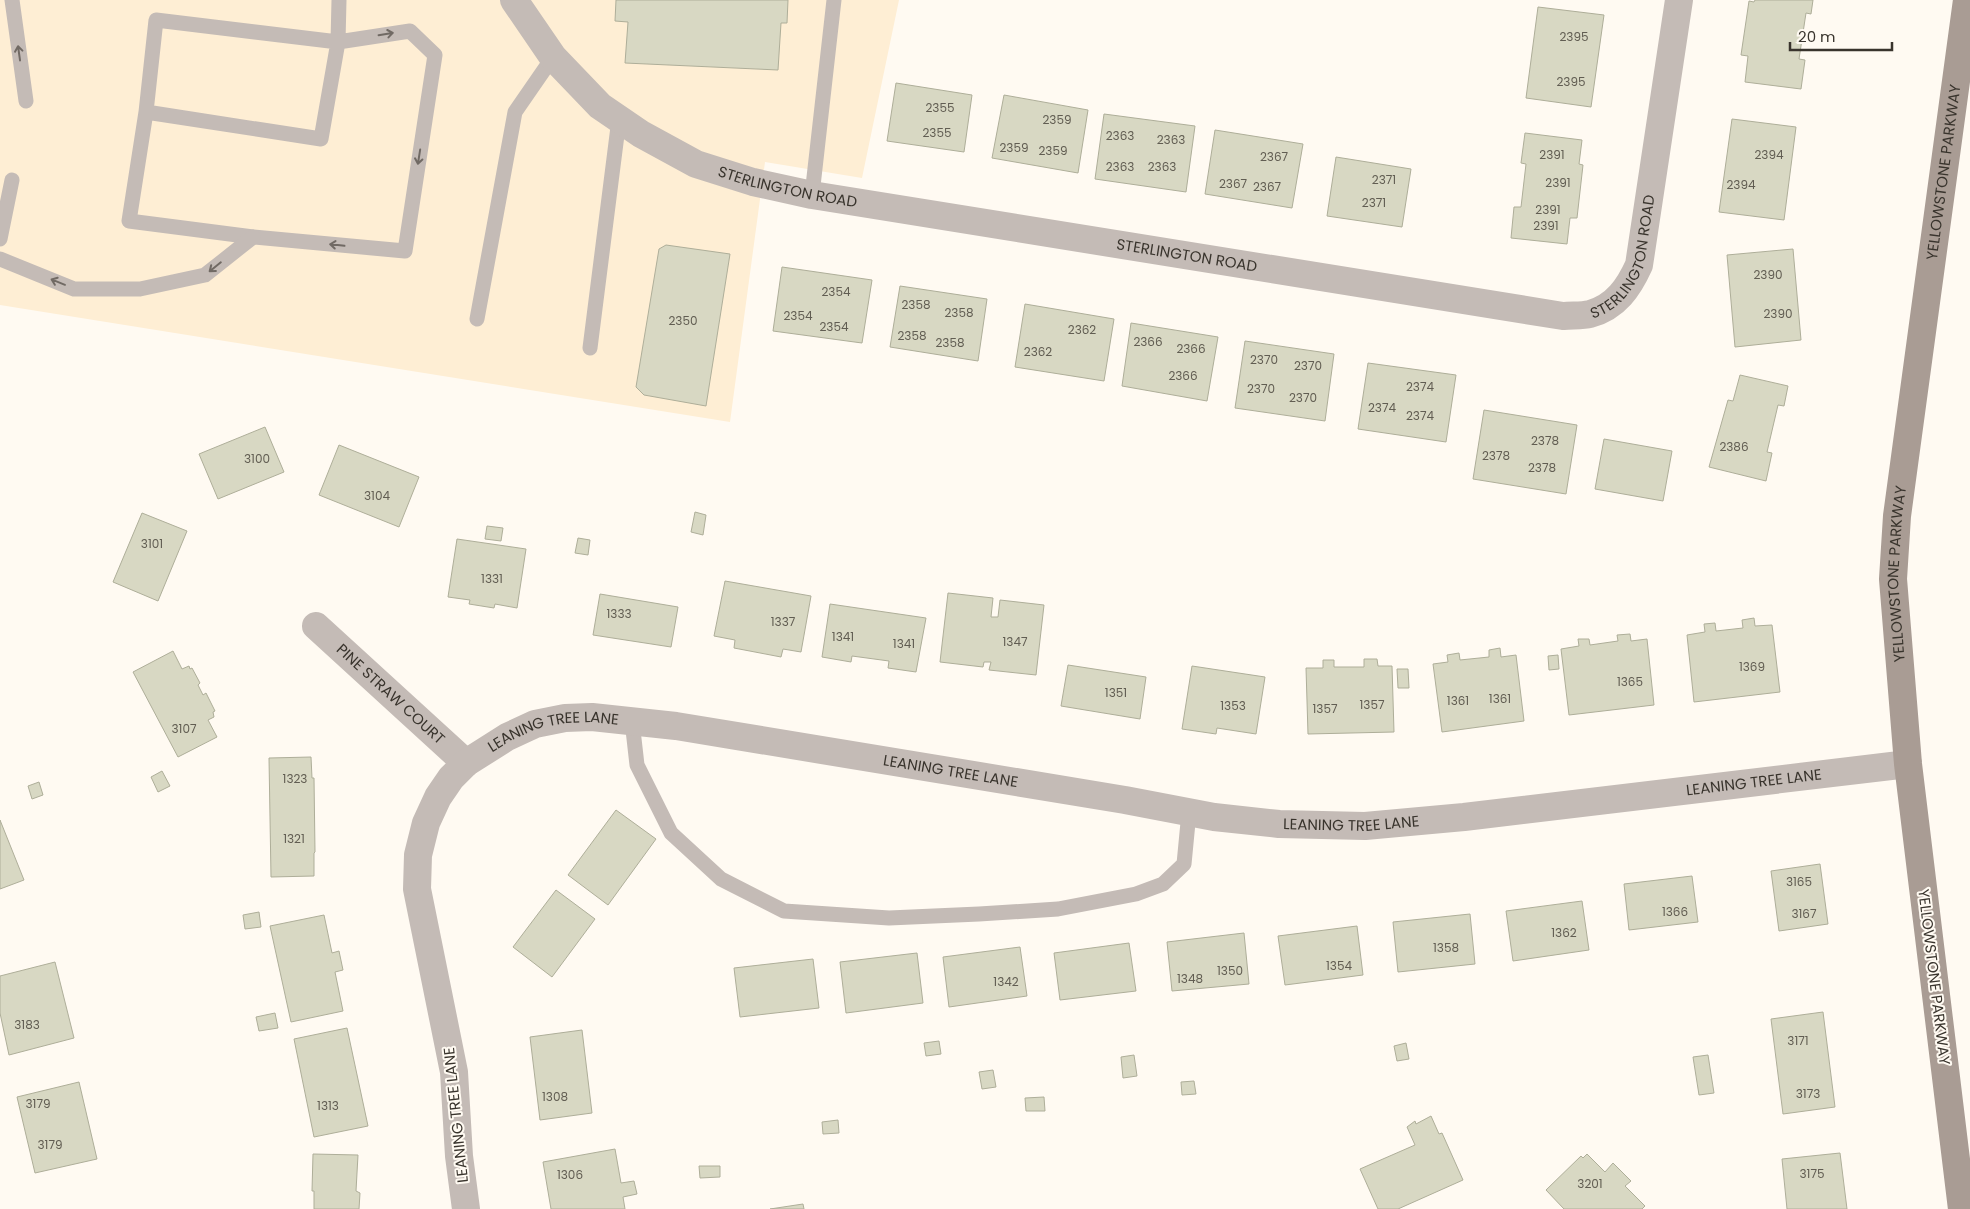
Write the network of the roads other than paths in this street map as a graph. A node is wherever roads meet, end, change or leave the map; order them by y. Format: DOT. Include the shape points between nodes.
graph roads {
  1 [pos="12,0"];
  2 [pos="339,0"];
  3 [pos="514,0"];
  4 [pos="834,0"];
  5 [pos="1679,0"];
  6 [pos="1967,0"];
  7 [pos="338,42"];
  8 [pos="553,56"];
  9 [pos="26,101"];
  10 [pos="146,112"];
  11 [pos="620,119"];
  12 [pos="12,180"];
  13 [pos="812,194"];
  14 [pos="253,236"];
  15 [pos="0,239"];
  16 [pos="0,259"];
  17 [pos="477,319"];
  18 [pos="590,348"];
  19 [pos="316,626"];
  20 [pos="632,722"];
  21 [pos="466,763"];
  22 [pos="1908,764"];
  23 [pos="1189,812"];
  24 [pos="466,1209"];
  25 [pos="1962,1209"];
  9 -- 1 [label="lane, one-way"];
  2 -- 7 [label="lane"];
  3 -- 8 [label="street, STERLINGTON ROAD"];
  4 -- 13 [label="lane"];
  5 -- 13 [label="street, STERLINGTON ROAD" via="1639,265 1630,285 1613,302 1591,314 1563,316"];
  6 -- 22 [label="street, YELLOWSTONE PARKWAY" via="1897,516 1893,579"];
  7 -- 10 [label="lane" via="321,139"];
  7 -- 10 [label="lane" via="156,20"];
  7 -- 14 [label="lane, one-way" via="410,30 435,55 405,251"];
  8 -- 11 [label="street, STERLINGTON ROAD" via="600,106"];
  8 -- 17 [label="lane" via="515,112"];
  10 -- 14 [label="lane" via="129,221"];
  11 -- 13 [label="street, STERLINGTON ROAD" via="696,164 753,182"];
  11 -- 18 [label="lane"];
  12 -- 15 [label="lane"];
  14 -- 16 [label="lane, one-way" via="205,275 140,289 74,288"];
  19 -- 21 [label="street, PINE STRAW COURT"];
  20 -- 21 [label="street, LEANING TREE LANE" via="592,716 535,724"];
  20 -- 23 [label="street, LEANING TREE LANE" via="676,726"];
  20 -- 23 [label="lane" via="637,765 672,833 721,879 784,911 889,918 959,915 1058,909 1136,894 1163,884 1184,864"];
  21 -- 24 [label="street, LEANING TREE LANE" via="438,797 426,823 418,855 416,889 454,1072"];
  22 -- 23 [label="street, LEANING TREE LANE" via="1365,826 1279,824"];
  22 -- 25 [label="street, YELLOWSTONE PARKWAY"];
}
